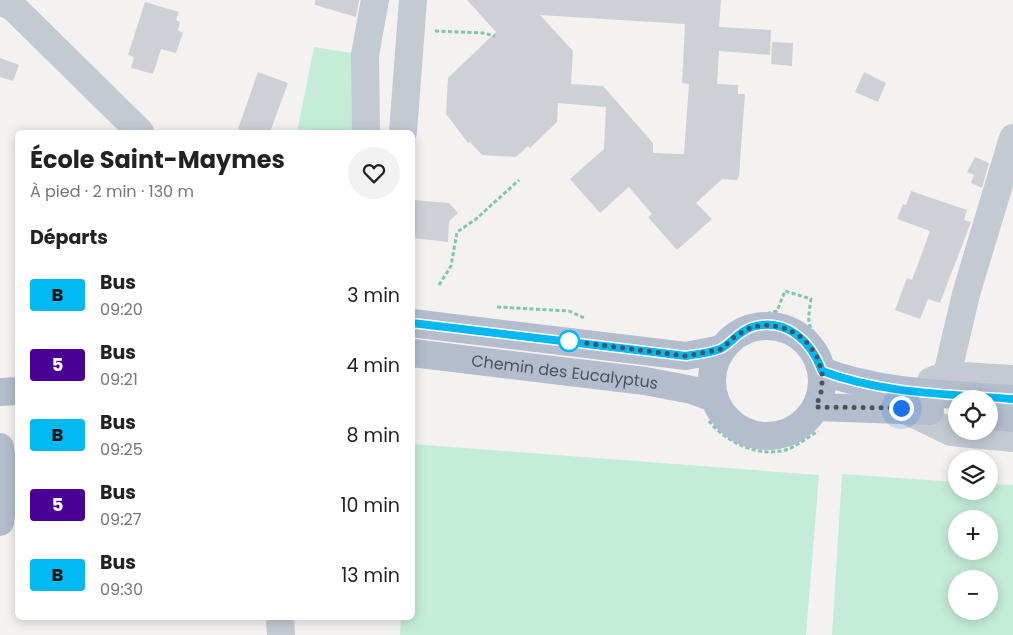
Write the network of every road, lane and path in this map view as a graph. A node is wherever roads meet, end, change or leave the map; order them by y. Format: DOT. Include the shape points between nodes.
graph roads {
  1 [pos="375,0"];
  2 [pos="413,0"];
  3 [pos="10,2"];
  4 [pos="409,31"];
  5 [pos="495,36"];
  6 [pos="138,130"];
  7 [pos="366,130"];
  8 [pos="403,130"];
  9 [pos="1013,138"];
  10 [pos="519,180"];
  11 [pos="440,284"];
  12 [pos="494,307"];
  13 [pos="587,320"];
  14 [pos="415,323"];
  15 [pos="722,341"];
  16 [pos="415,353"];
  17 [pos="825,361"];
  18 [pos="947,375"];
  19 [pos="1013,379"];
  20 [pos="15,391"];
  21 [pos="0,392"];
  22 [pos="714,398"];
  23 [pos="902,399"];
  24 [pos="1013,399"];
  25 [pos="816,407"];
  26 [pos="948,411"];
  27 [pos="998,417"];
  28 [pos="1013,418"];
  29 [pos="1013,438"];
  30 [pos="0,447"];
  31 [pos="12,479"];
  32 [pos="0,522"];
  33 [pos="280,620"];
  34 [pos="280,635"];
  1 -- 7 [label="street" via="365,55"];
  2 -- 4 [label="street"];
  3 -- 6 [label="street"];
  4 -- 5 [label="path"];
  4 -- 8 [label="street"];
  9 -- 18 [label="street" via="966,294"];
  10 -- 11 [label="path" via="457,232 451,266"];
  12 -- 13 [label="path" via="569,312"];
  14 -- 15 [label="main road, Chemin des Eucalyptus" via="686,356"];
  15 -- 17 [label="main road" via="752,327 770,325 788,329 804,339"];
  15 -- 17 [label="path" via="744,320 777,311 785,290 811,299 808,317 811,332"];
  15 -- 22 [label="main road" via="711,381"];
  16 -- 22 [label="main road, Chemin des Eucalyptus" via="645,381 692,390"];
  17 -- 23 [label="main road" via="860,383"];
  17 -- 25 [label="main road"];
  18 -- 19 [label="street"];
  18 -- 23 [label="street"];
  20 -- 21 [label="main road"];
  22 -- 25 [label="main road" via="723,415 736,428 753,435 772,437 790,432 805,422"];
  23 -- 24 [label="main road"];
  23 -- 25 [label="main road"];
  23 -- 26 [label="main road"];
  23 -- 29 [label="street" via="951,432"];
  27 -- 28 [label="main road"];
  30 -- 31 [label="main road"];
  31 -- 32 [label="main road"];
  33 -- 34 [label="street"];
}
